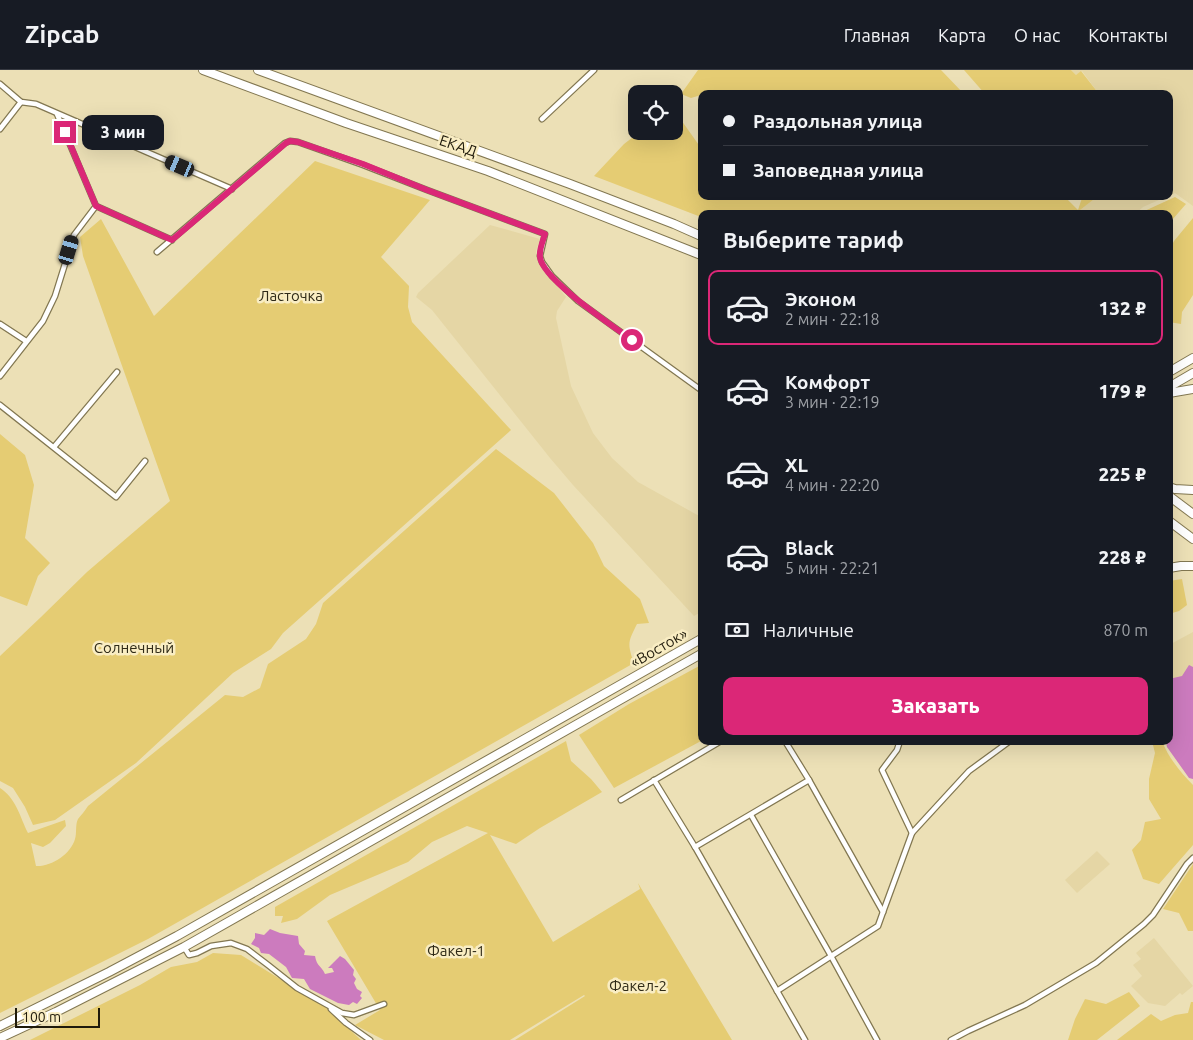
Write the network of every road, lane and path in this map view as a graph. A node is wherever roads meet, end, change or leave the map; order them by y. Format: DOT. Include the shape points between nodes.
graph roads {
  1 [pos="203,70"];
  2 [pos="258,70"];
  3 [pos="585,70"];
  4 [pos="593,71"];
  5 [pos="0,84"];
  6 [pos="21,102"];
  7 [pos="57,114"];
  8 [pos="542,118"];
  9 [pos="0,129"];
  10 [pos="232,189"];
  11 [pos="96,206"];
  12 [pos="674,224"];
  13 [pos="698,231"];
  14 [pos="698,235"];
  15 [pos="172,240"];
  16 [pos="157,252"];
  17 [pos="698,254"];
  18 [pos="0,324"];
  19 [pos="26,341"];
  20 [pos="1193,358"];
  21 [pos="1173,369"];
  22 [pos="117,372"];
  23 [pos="1193,373"];
  24 [pos="0,376"];
  25 [pos="1173,385"];
  26 [pos="698,388"];
  27 [pos="1193,389"];
  28 [pos="1173,392"];
  29 [pos="0,405"];
  30 [pos="54,447"];
  31 [pos="145,462"];
  32 [pos="1173,488"];
  33 [pos="1193,490"];
  34 [pos="1173,499"];
  35 [pos="1193,514"];
  36 [pos="1173,523"];
  37 [pos="1193,539"];
  38 [pos="1193,566"];
  39 [pos="1173,568"];
  40 [pos="698,641"];
  41 [pos="698,656"];
  42 [pos="714,745"];
  43 [pos="788,745"];
  44 [pos="899,745"];
  45 [pos="1005,745"];
  46 [pos="654,780"];
  47 [pos="809,780"];
  48 [pos="620,800"];
  49 [pos="751,815"];
  50 [pos="912,833"];
  51 [pos="695,847"];
  52 [pos="1193,858"];
  53 [pos="883,912"];
  54 [pos="184,947"];
  55 [pos="831,956"];
  56 [pos="777,991"];
  57 [pos="327,1004"];
  58 [pos="384,1004"];
  59 [pos="0,1026"];
  60 [pos="0,1038"];
  61 [pos="370,1040"];
  62 [pos="805,1040"];
  63 [pos="877,1040"];
  64 [pos="951,1040"];
  1 -- 17 [label="main road, ЕКАД" via="488,171"];
  2 -- 12 [label="main road, ЕКАД"];
  3 -- 4 [label="street"];
  4 -- 8 [label="street"];
  5 -- 6 [label="street"];
  6 -- 7 [label="street" via="36,104"];
  6 -- 9 [label="street"];
  7 -- 10 [label="street"];
  7 -- 11 [label="street"];
  10 -- 15 [label="street"];
  10 -- 26 [label="street" via="286,143 298,142 545,234 540,256 552,276 578,301"];
  11 -- 15 [label="street"];
  11 -- 19 [label="street" via="74,235 55,296 43,321"];
  12 -- 13 [label="main road"];
  12 -- 14 [label="main road, ЕКАД"];
  15 -- 16 [label="street"];
  18 -- 19 [label="street"];
  19 -- 24 [label="street"];
  20 -- 21 [label="main road"];
  22 -- 30 [label="street"];
  23 -- 25 [label="main road"];
  27 -- 28 [label="main road"];
  29 -- 30 [label="street"];
  30 -- 31 [label="street" via="116,497"];
  32 -- 33 [label="main road"];
  34 -- 35 [label="main road"];
  36 -- 37 [label="main road"];
  38 -- 39 [label="main road"];
  40 -- 59 [label="main road, «Восток»" via="178,936"];
  41 -- 54 [label="main road, «Восток»"];
  42 -- 46 [label="street"];
  43 -- 47 [label="street"];
  44 -- 50 [label="street" via="882,770"];
  45 -- 50 [label="street" via="969,771"];
  46 -- 48 [label="street"];
  46 -- 51 [label="street"];
  47 -- 49 [label="street"];
  47 -- 53 [label="street"];
  49 -- 51 [label="street"];
  49 -- 55 [label="street"];
  50 -- 53 [label="street"];
  51 -- 56 [label="street"];
  52 -- 64 [label="street" via="1144,924 1096,963 1025,1005"];
  53 -- 55 [label="street" via="878,926"];
  54 -- 57 [label="street" via="189,955 211,946 231,943 246,949 297,988"];
  54 -- 60 [label="main road, «Восток»"];
  55 -- 56 [label="street"];
  55 -- 63 [label="street"];
  56 -- 62 [label="street"];
  57 -- 58 [label="street" via="342,1013 354,1015"];
  57 -- 61 [label="street"];
}
